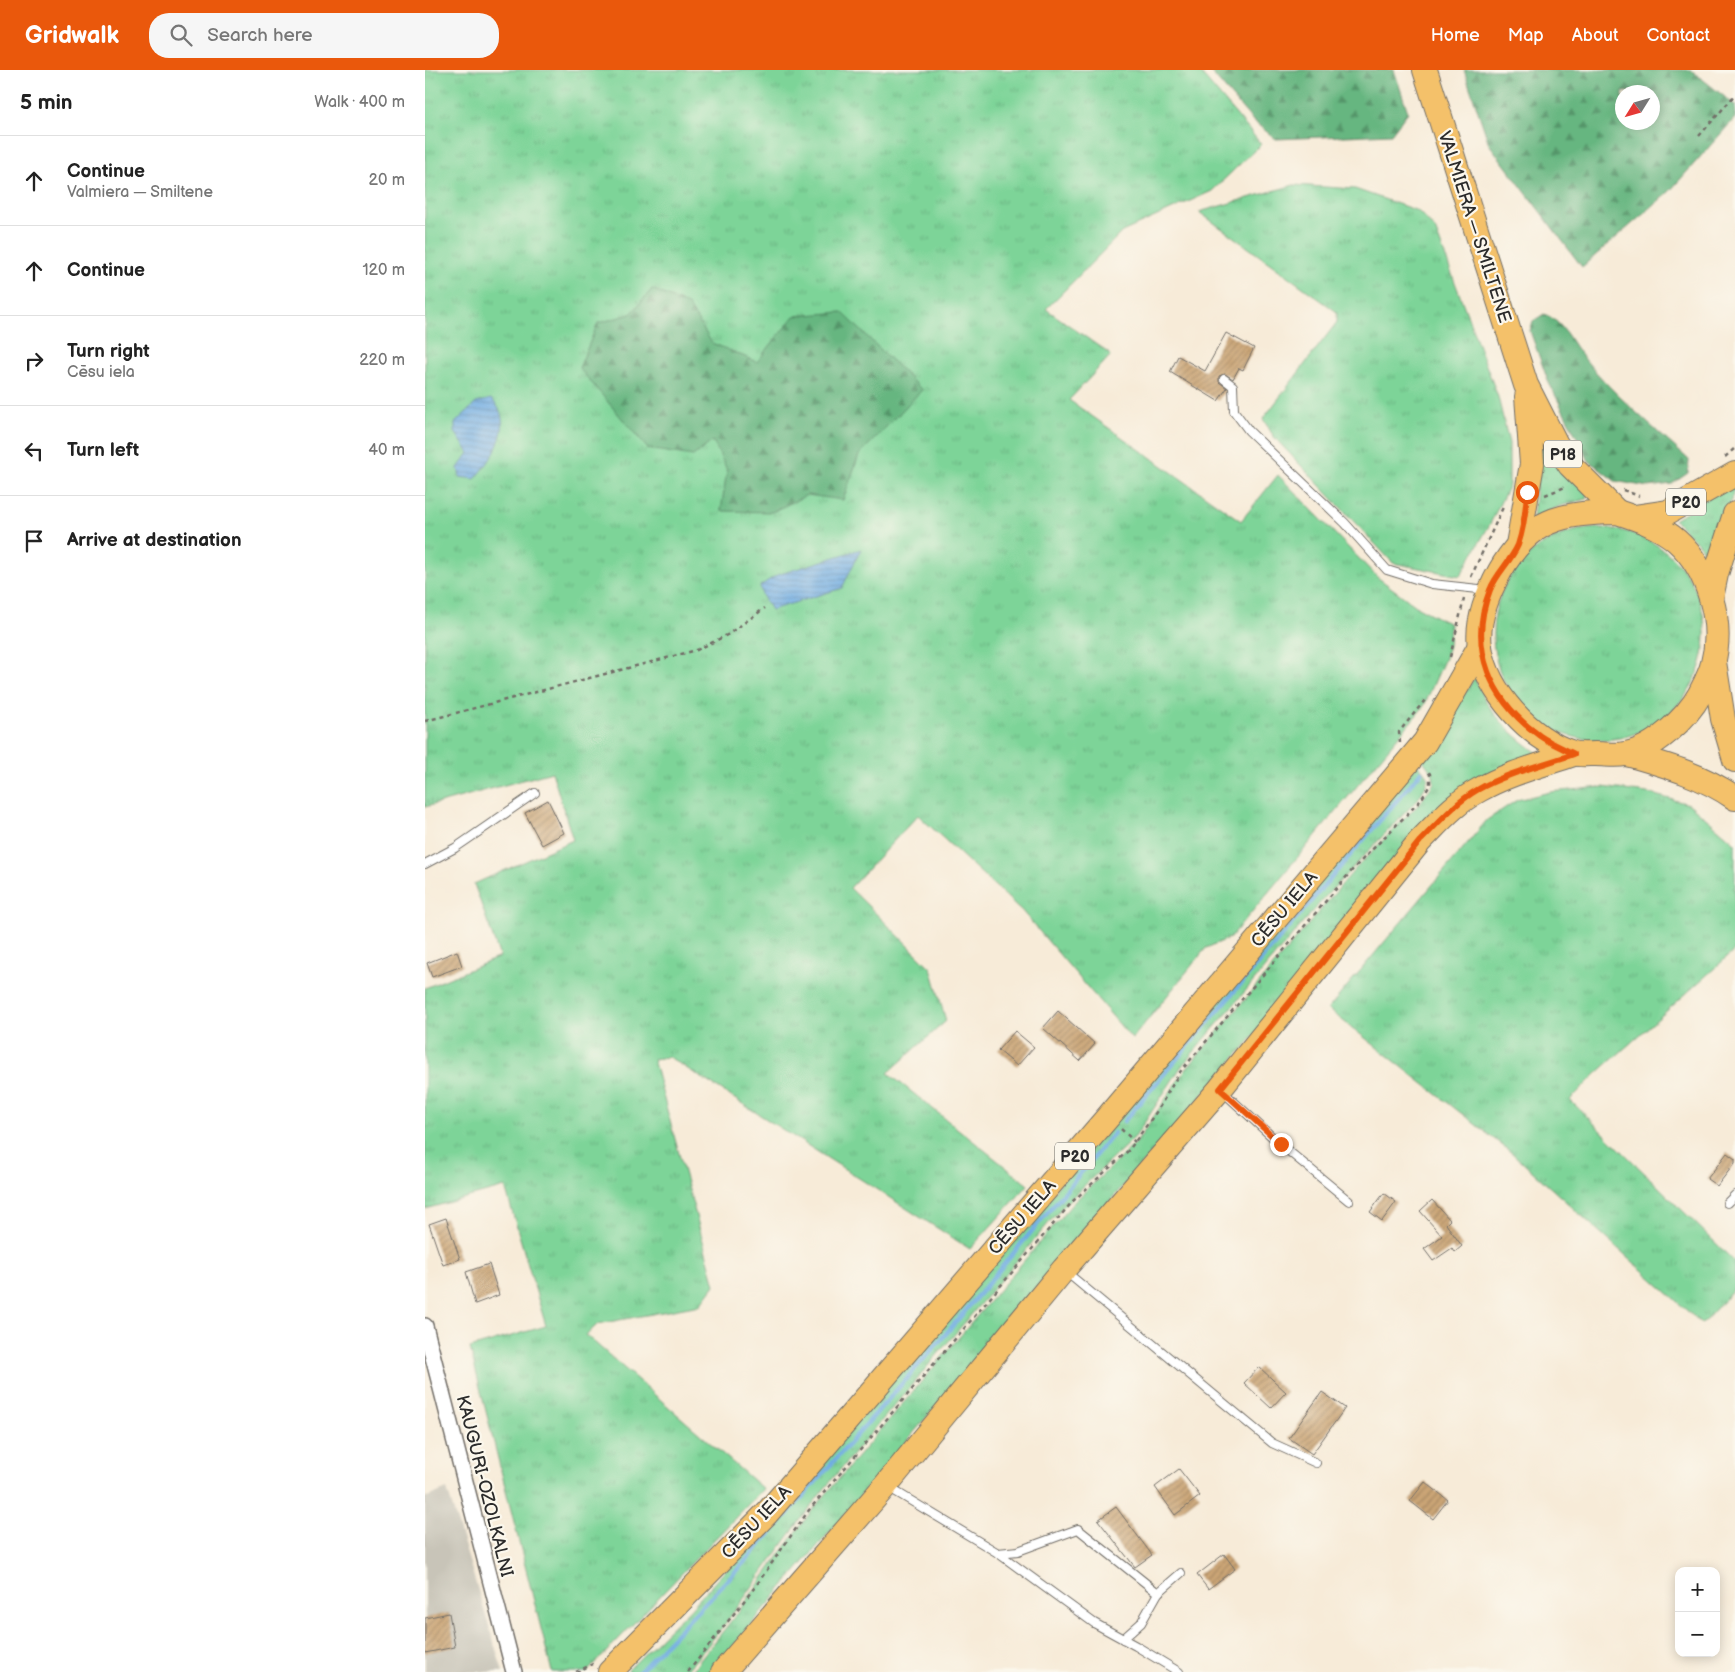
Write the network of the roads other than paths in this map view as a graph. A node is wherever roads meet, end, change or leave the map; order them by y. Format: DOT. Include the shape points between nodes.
graph roads {
  1 [pos="1425,70"];
  2 [pos="1224,379"];
  3 [pos="1526,384"];
  4 [pos="1729,467"];
  5 [pos="1631,509"];
  6 [pos="1735,514"];
  7 [pos="1517,545"];
  8 [pos="1479,587"];
  9 [pos="1711,598"];
  10 [pos="1480,646"];
  11 [pos="1714,662"];
  12 [pos="1574,754"];
  13 [pos="1627,754"];
  14 [pos="1735,760"];
  15 [pos="535,793"];
  16 [pos="1735,798"];
  17 [pos="425,864"];
  18 [pos="1220,1089"];
  19 [pos="1735,1195"];
  20 [pos="1349,1201"];
  21 [pos="1727,1203"];
  22 [pos="1064,1269"];
  23 [pos="425,1326"];
  24 [pos="1316,1463"];
  25 [pos="886,1486"];
  26 [pos="998,1553"];
  27 [pos="1181,1573"];
  28 [pos="1158,1592"];
  29 [pos="1123,1639"];
  30 [pos="515,1672"];
  31 [pos="611,1672"];
  32 [pos="723,1672"];
  33 [pos="1179,1672"];
  1 -- 3 [label="main road, VALMIERA — SMILTENE / P18"];
  2 -- 8 [label="lane" via="1233,386 1234,411 1249,431 1320,498 1387,570 1432,584"];
  3 -- 5 [label="main road, VALMIERA — SMILTENE / P18" via="1570,465"];
  3 -- 7 [label="main road, VALMIERA — SMILTENE / P18" via="1532,464"];
  4 -- 5 [label="main road, P20" via="1668,512"];
  5 -- 7 [label="main road, P18" via="1569,514 1549,522"];
  5 -- 9 [label="main road, P18" via="1677,541 1695,564"];
  6 -- 9 [label="main road"];
  7 -- 8 [label="main road, P18"];
  8 -- 10 [label="main road, P18"];
  9 -- 11 [label="main road, P18"];
  10 -- 12 [label="main road, P18" via="1490,679 1509,708 1540,736"];
  10 -- 31 [label="main road, CĒSU IELA / P20" via="1425,742 1108,1117 767,1513"];
  11 -- 13 [label="main road, P18" via="1697,700 1674,727 1652,743"];
  11 -- 14 [label="main road, P18" via="1723,719"];
  12 -- 13 [label="main road, P18"];
  12 -- 18 [label="main road" via="1514,773 1477,790 1447,814 1420,841"];
  13 -- 16 [label="main road, P18" via="1677,768 1717,785"];
  15 -- 17 [label="lane" via="455,848"];
  18 -- 20 [label="lane"];
  18 -- 22 [label="main road"];
  19 -- 21 [label="lane"];
  22 -- 24 [label="lane" via="1273,1443"];
  22 -- 25 [label="main road"];
  23 -- 30 [label="street, KAUGURI-OZOLKALNI"];
  25 -- 26 [label="lane"];
  25 -- 32 [label="main road"];
  26 -- 28 [label="lane" via="1018,1552 1078,1529"];
  26 -- 29 [label="lane" via="1094,1623"];
  27 -- 28 [label="lane"];
  28 -- 29 [label="lane" via="1141,1623"];
  29 -- 33 [label="lane"];
}
